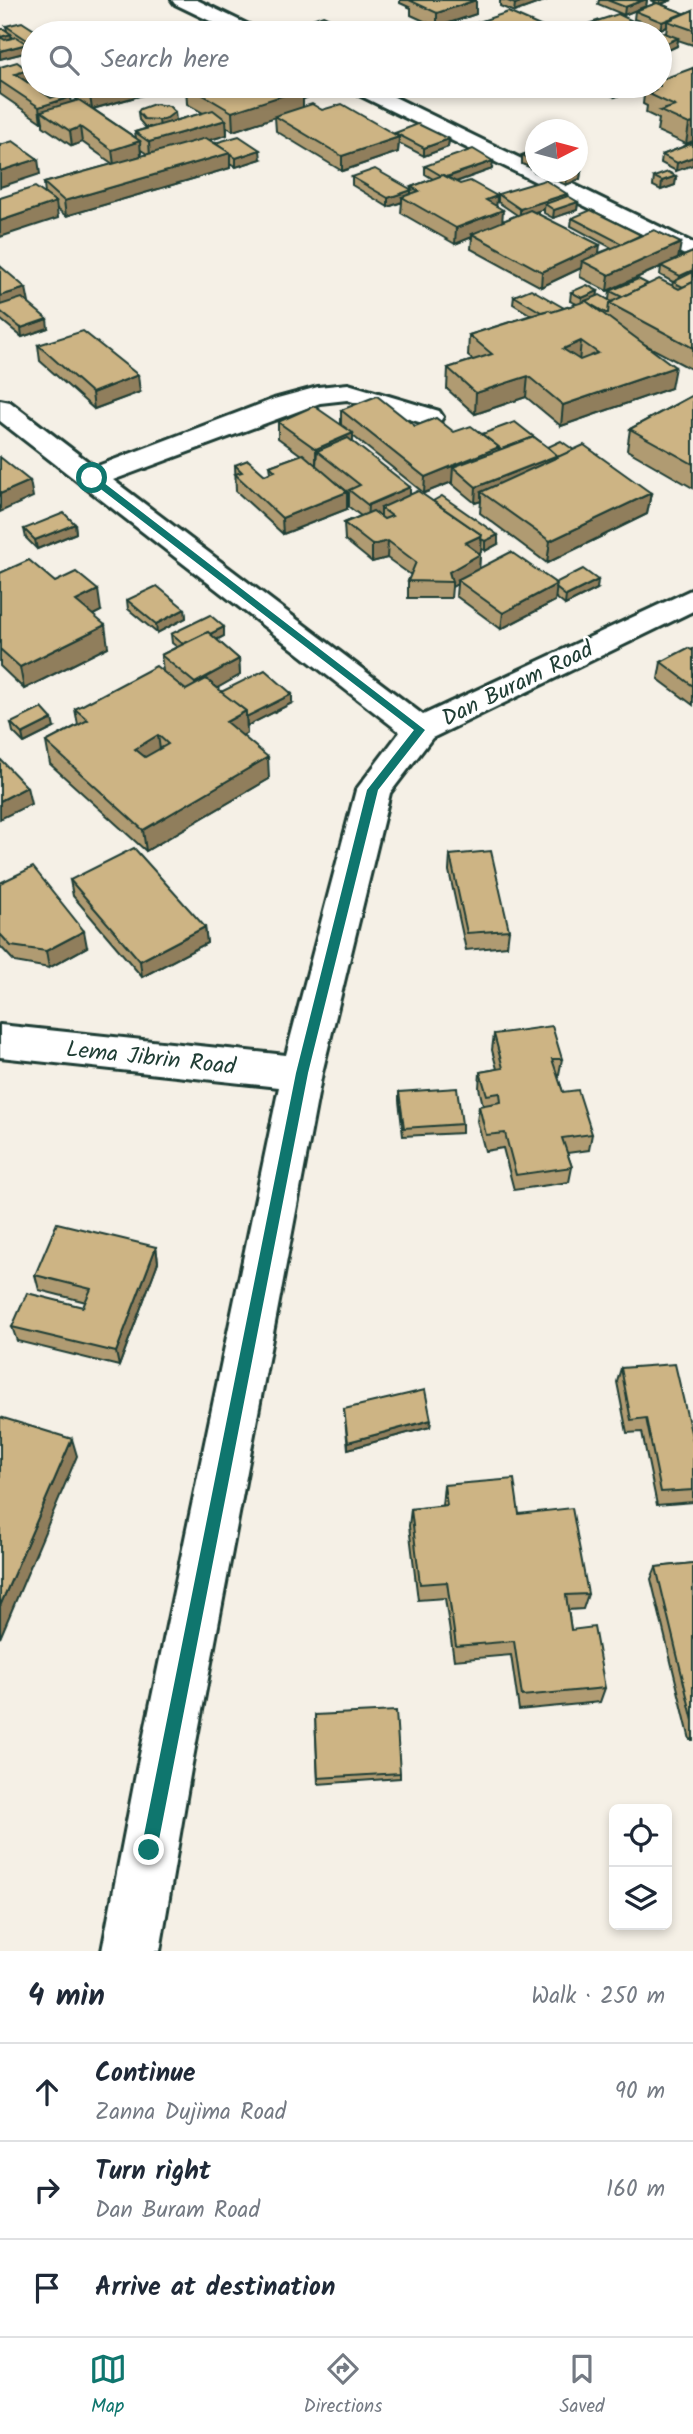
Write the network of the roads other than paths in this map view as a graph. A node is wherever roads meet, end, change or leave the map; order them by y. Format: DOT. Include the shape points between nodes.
graph roads {
  1 [pos="183,0"];
  2 [pos="226,21"];
  3 [pos="381,98"];
  4 [pos="693,251"];
  5 [pos="0,408"];
  6 [pos="429,417"];
  7 [pos="92,478"];
  8 [pos="693,599"];
  9 [pos="420,730"];
  10 [pos="0,1041"];
  11 [pos="302,1073"];
  12 [pos="131,1951"];
  1 -- 2 [label="street"];
  3 -- 4 [label="street"];
  5 -- 7 [label="street"];
  6 -- 7 [label="street" via="348,392 318,394"];
  7 -- 9 [label="street"];
  8 -- 9 [label="street, Dan Buram Road"];
  9 -- 11 [label="street, Dan Buram Road" via="373,790"];
  10 -- 11 [label="street, Lema Jibrin Road"];
  11 -- 12 [label="street, Dan Buram Road"];
}
